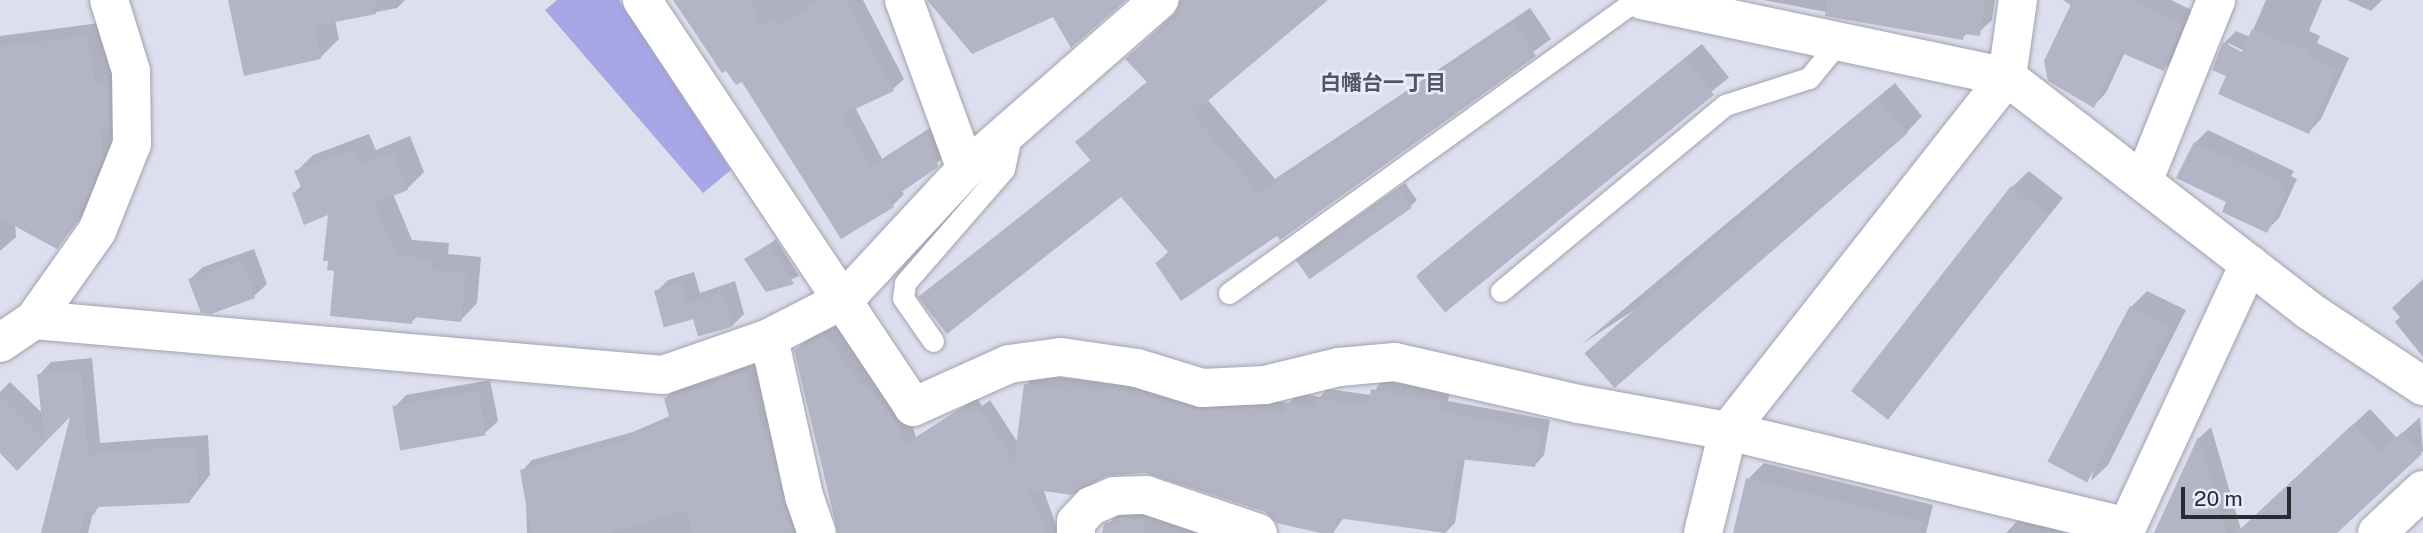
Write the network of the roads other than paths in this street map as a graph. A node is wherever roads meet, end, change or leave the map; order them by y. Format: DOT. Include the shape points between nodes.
graph roads {
  1 [pos="109,0"];
  2 [pos="642,0"];
  3 [pos="904,0"];
  4 [pos="1159,0"];
  5 [pos="1636,0"];
  6 [pos="1642,0"];
  7 [pos="2018,0"];
  8 [pos="2216,0"];
  9 [pos="1743,11"];
  10 [pos="1837,44"];
  11 [pos="2007,77"];
  12 [pos="1013,128"];
  13 [pos="966,169"];
  14 [pos="2143,182"];
  15 [pos="2249,264"];
  16 [pos="1501,291"];
  17 [pos="1229,293"];
  18 [pos="845,299"];
  19 [pos="34,320"];
  20 [pos="769,338"];
  21 [pos="933,341"];
  22 [pos="0,342"];
  23 [pos="2423,386"];
  24 [pos="1728,431"];
  25 [pos="2423,490"];
  26 [pos="817,533"];
  27 [pos="1076,533"];
  28 [pos="1258,533"];
  29 [pos="1703,533"];
  30 [pos="2377,533"];
  1 -- 19 [label="street" via="131,71 132,144 97,231"];
  2 -- 18 [label="street"];
  3 -- 13 [label="street"];
  4 -- 12 [label="street"];
  5 -- 17 [label="lane"];
  6 -- 9 [label="street"];
  7 -- 11 [label="street"];
  8 -- 14 [label="street"];
  9 -- 10 [label="street"];
  10 -- 11 [label="street"];
  10 -- 16 [label="lane" via="1809,78 1725,105"];
  11 -- 14 [label="street"];
  11 -- 24 [label="street"];
  12 -- 13 [label="street"];
  12 -- 21 [label="lane" via="1004,169 905,283 903,298"];
  13 -- 18 [label="street"];
  14 -- 15 [label="street"];
  15 -- 23 [label="street" via="2308,310"];
  15 -- 24 [label="street" via="2127,527"];
  18 -- 20 [label="street"];
  18 -- 24 [label="street" via="913,407 1009,364 1060,357 1137,368 1202,387 1265,386 1339,367 1395,362 1580,404"];
  19 -- 20 [label="street" via="663,374"];
  19 -- 22 [label="street"];
  20 -- 26 [label="street" via="804,496"];
  24 -- 29 [label="street"];
  25 -- 30 [label="street"];
  27 -- 28 [label="street" via="1076,522 1091,506 1114,496 1146,495"];
}
